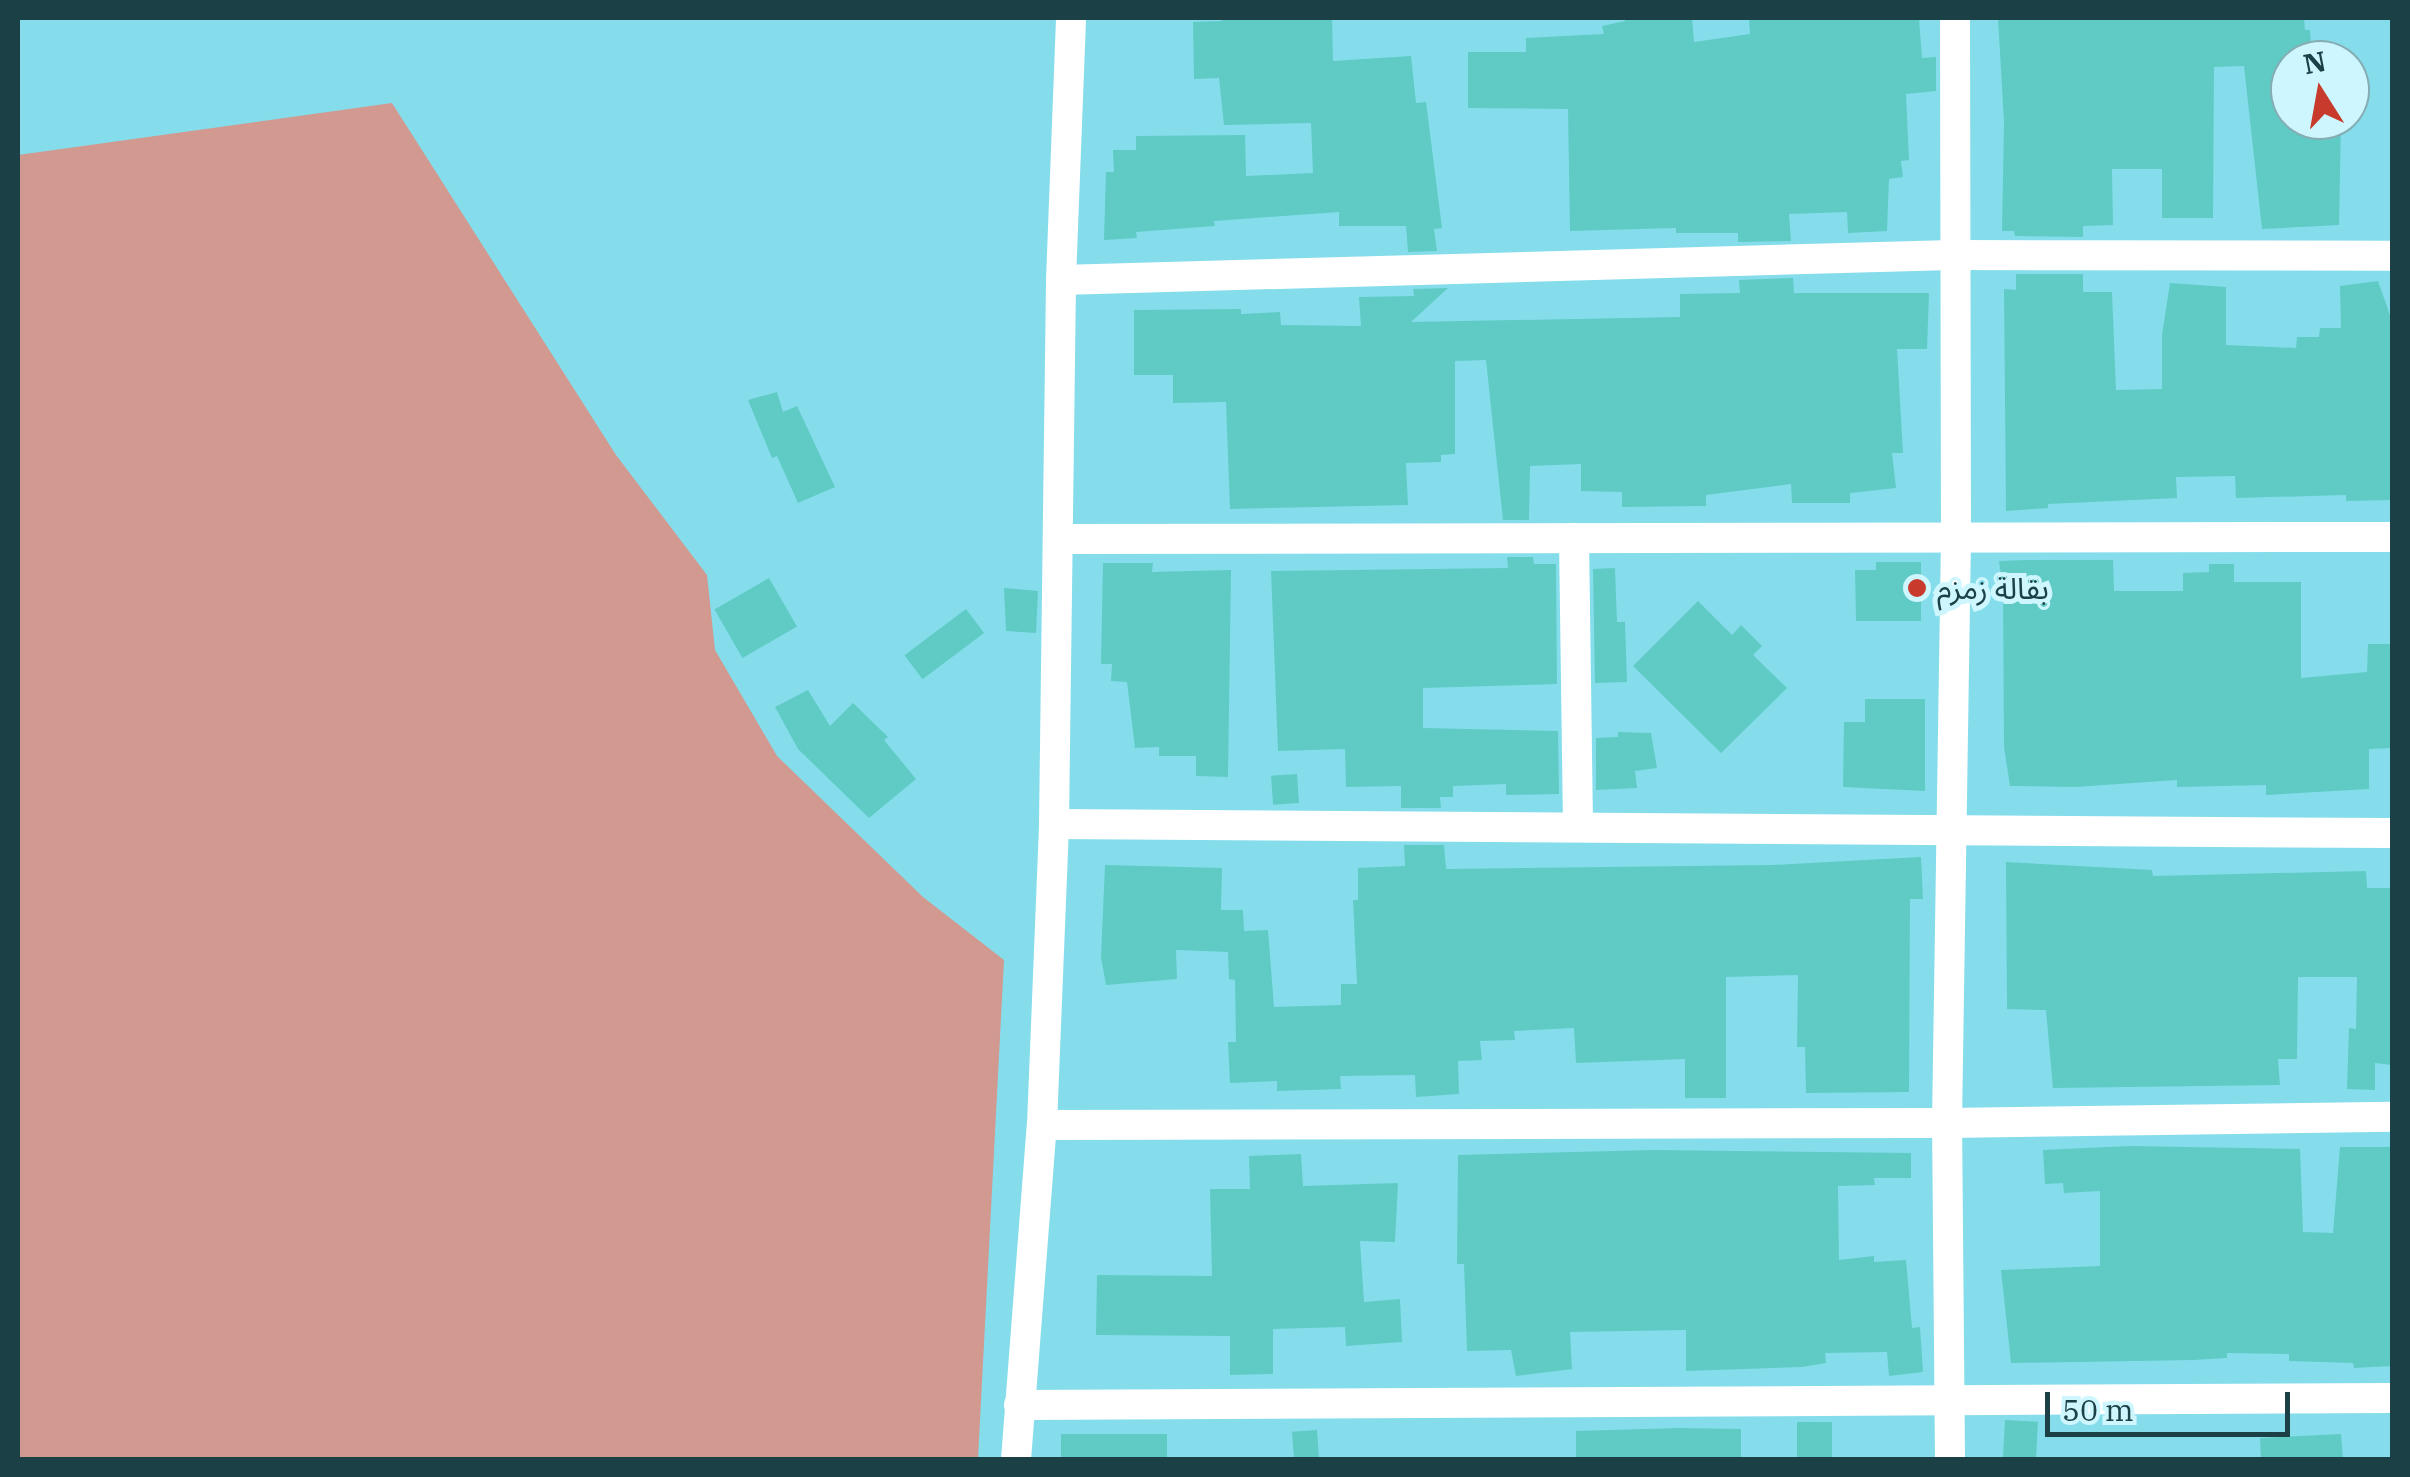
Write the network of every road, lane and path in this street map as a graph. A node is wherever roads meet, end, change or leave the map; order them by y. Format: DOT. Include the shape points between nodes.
graph roads {
  1 [pos="1071,18"];
  2 [pos="1955,18"];
  3 [pos="1953,256"];
  4 [pos="2392,256"];
  5 [pos="1060,280"];
  6 [pos="1956,536"];
  7 [pos="1058,538"];
  8 [pos="1574,538"];
  9 [pos="2392,538"];
  10 [pos="1054,824"];
  11 [pos="1578,826"];
  12 [pos="1954,827"];
  13 [pos="2392,833"];
  14 [pos="2392,1117"];
  15 [pos="1948,1124"];
  16 [pos="1042,1126"];
  17 [pos="2392,1398"];
  18 [pos="1952,1401"];
  19 [pos="1019,1405"];
  20 [pos="1016,1460"];
  21 [pos="1950,1460"];
  1 -- 5 [label="street"];
  2 -- 3 [label="street"];
  3 -- 4 [label="street"];
  3 -- 5 [label="street"];
  3 -- 6 [label="street"];
  5 -- 7 [label="street"];
  6 -- 8 [label="street"];
  6 -- 9 [label="street"];
  6 -- 12 [label="street"];
  7 -- 8 [label="street"];
  7 -- 10 [label="street"];
  8 -- 11 [label="street"];
  10 -- 11 [label="street"];
  10 -- 16 [label="street"];
  11 -- 12 [label="street"];
  12 -- 13 [label="street"];
  12 -- 15 [label="street"];
  14 -- 15 [label="street"];
  15 -- 16 [label="street"];
  15 -- 18 [label="street"];
  16 -- 19 [label="street"];
  17 -- 18 [label="street"];
  18 -- 19 [label="street"];
  18 -- 21 [label="street"];
  19 -- 20 [label="street"];
}
